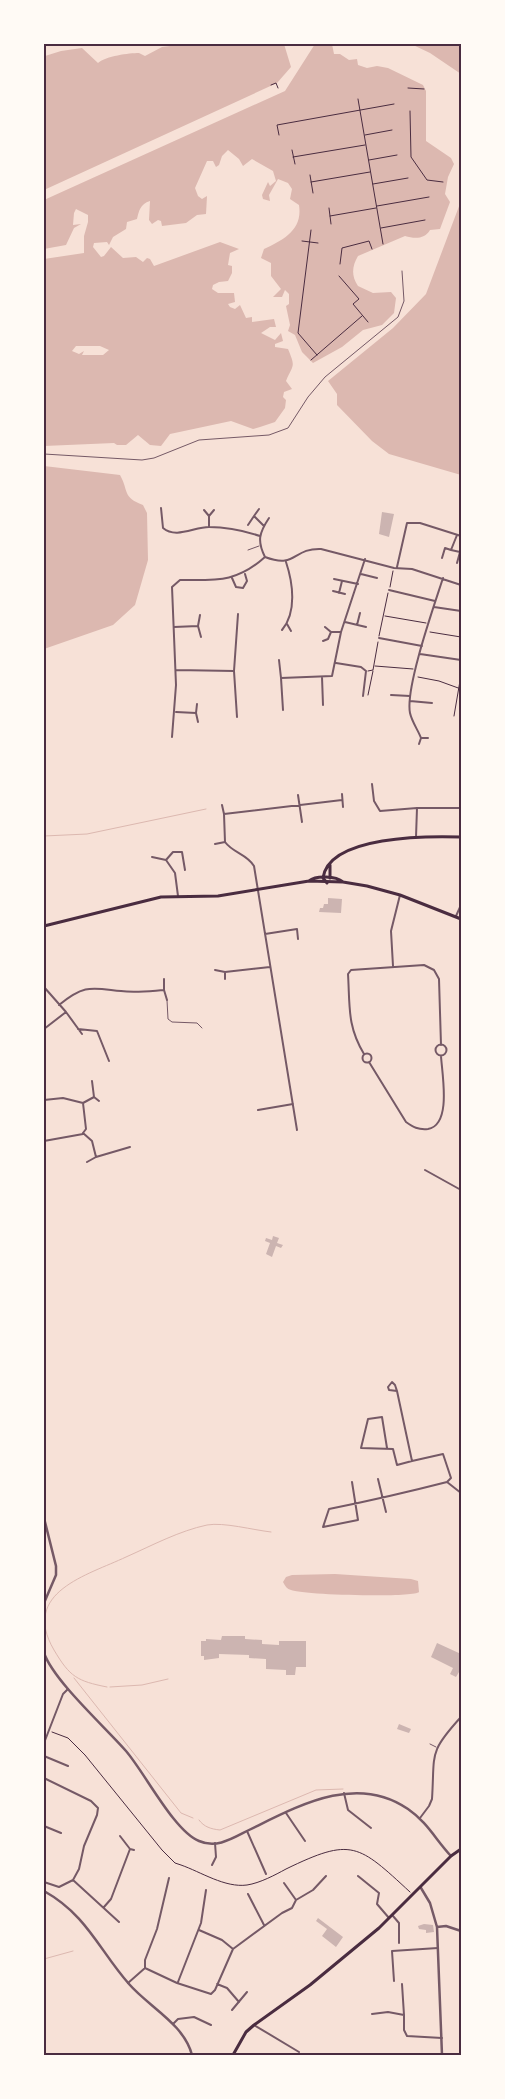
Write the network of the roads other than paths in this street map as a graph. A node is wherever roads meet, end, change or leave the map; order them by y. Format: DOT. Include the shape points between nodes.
graph roads {
  1 [pos="402,271"];
  2 [pos="44,454"];
  3 [pos="161,508"];
  4 [pos="259,509"];
  5 [pos="204,510"];
  6 [pos="214,510"];
  7 [pos="209,516"];
  8 [pos="254,516"];
  9 [pos="270,518"];
  10 [pos="248,525"];
  11 [pos="264,526"];
  12 [pos="209,527"];
  13 [pos="457,535"];
  14 [pos="260,536"];
  15 [pos="461,536"];
  16 [pos="259,546"];
  17 [pos="248,550"];
  18 [pos="452,550"];
  19 [pos="265,557"];
  20 [pos="442,558"];
  21 [pos="365,560"];
  22 [pos="286,562"];
  23 [pos="457,563"];
  24 [pos="395,568"];
  25 [pos="244,573"];
  26 [pos="362,574"];
  27 [pos="232,578"];
  28 [pos="377,578"];
  29 [pos="443,578"];
  30 [pos="334,579"];
  31 [pos="342,581"];
  32 [pos="358,584"];
  33 [pos="461,585"];
  34 [pos="389,590"];
  35 [pos="333,591"];
  36 [pos="339,593"];
  37 [pos="345,594"];
  38 [pos="435,601"];
  39 [pos="434,607"];
  40 [pos="461,612"];
  41 [pos="360,613"];
  42 [pos="238,614"];
  43 [pos="200,615"];
  44 [pos="345,622"];
  45 [pos="287,624"];
  46 [pos="356,624"];
  47 [pos="198,626"];
  48 [pos="174,627"];
  49 [pos="326,627"];
  50 [pos="366,627"];
  51 [pos="282,630"];
  52 [pos="291,631"];
  53 [pos="330,632"];
  54 [pos="341,632"];
  55 [pos="201,637"];
  56 [pos="379,638"];
  57 [pos="323,641"];
  58 [pos="422,646"];
  59 [pos="420,654"];
  60 [pos="279,660"];
  61 [pos="461,660"];
  62 [pos="336,663"];
  63 [pos="176,670"];
  64 [pos="234,671"];
  65 [pos="322,677"];
  66 [pos="281,678"];
  67 [pos="391,695"];
  68 [pos="363,696"];
  69 [pos="410,696"];
  70 [pos="410,701"];
  71 [pos="432,703"];
  72 [pos="197,704"];
  73 [pos="323,705"];
  74 [pos="283,710"];
  75 [pos="176,712"];
  76 [pos="196,713"];
  77 [pos="237,717"];
  78 [pos="198,722"];
  79 [pos="172,737"];
  80 [pos="421,738"];
  81 [pos="428,738"];
  82 [pos="419,744"];
  83 [pos="372,784"];
  84 [pos="342,794"];
  85 [pos="298,795"];
  86 [pos="342,800"];
  87 [pos="299,804"];
  88 [pos="222,805"];
  89 [pos="343,807"];
  90 [pos="417,808"];
  91 [pos="461,808"];
  92 [pos="224,814"];
  93 [pos="302,822"];
  94 [pos="416,837"];
  95 [pos="461,837"];
  96 [pos="225,842"];
  97 [pos="215,844"];
  98 [pos="152,857"];
  99 [pos="166,860"];
  100 [pos="330,864"];
  101 [pos="185,870"];
  102 [pos="323,878"];
  103 [pos="330,878"];
  104 [pos="309,882"];
  105 [pos="343,882"];
  106 [pos="326,883"];
  107 [pos="258,890"];
  108 [pos="400,895"];
  109 [pos="178,896"];
  110 [pos="461,905"];
  111 [pos="456,916"];
  112 [pos="461,919"];
  113 [pos="44,926"];
  114 [pos="265,934"];
  115 [pos="298,939"];
  116 [pos="270,967"];
  117 [pos="393,967"];
  118 [pos="215,970"];
  119 [pos="225,972"];
  120 [pos="225,978"];
  121 [pos="164,979"];
  122 [pos="44,987"];
  123 [pos="164,990"];
  124 [pos="166,1000"];
  125 [pos="59,1005"];
  126 [pos="66,1012"];
  127 [pos="202,1028"];
  128 [pos="44,1029"];
  129 [pos="78,1029"];
  130 [pos="82,1034"];
  131 [pos="441,1045"];
  132 [pos="364,1054"];
  133 [pos="441,1056"];
  134 [pos="109,1061"];
  135 [pos="369,1062"];
  136 [pos="92,1081"];
  137 [pos="94,1097"];
  138 [pos="44,1100"];
  139 [pos="99,1101"];
  140 [pos="83,1103"];
  141 [pos="293,1104"];
  142 [pos="258,1110"];
  143 [pos="297,1130"];
  144 [pos="84,1133"];
  145 [pos="44,1141"];
  146 [pos="130,1147"];
  147 [pos="96,1156"];
  148 [pos="87,1162"];
  149 [pos="425,1170"];
  150 [pos="461,1190"];
  151 [pos="397,1391"];
  152 [pos="387,1448"];
  153 [pos="412,1461"];
  154 [pos="378,1478"];
  155 [pos="352,1482"];
  156 [pos="447,1482"];
  157 [pos="461,1493"];
  158 [pos="381,1498"];
  159 [pos="354,1504"];
  160 [pos="386,1512"];
  161 [pos="44,1518"];
  162 [pos="44,1604"];
  163 [pos="44,1653"];
  164 [pos="68,1689"];
  165 [pos="461,1717"];
  166 [pos="44,1743"];
  167 [pos="430,1744"];
  168 [pos="436,1746"];
  169 [pos="44,1756"];
  170 [pos="68,1766"];
  171 [pos="44,1778"];
  172 [pos="344,1793"];
  173 [pos="286,1813"];
  174 [pos="420,1818"];
  175 [pos="44,1826"];
  176 [pos="371,1828"];
  177 [pos="247,1831"];
  178 [pos="62,1833"];
  179 [pos="306,1834"];
  180 [pos="120,1836"];
  181 [pos="302,1837"];
  182 [pos="305,1841"];
  183 [pos="215,1843"];
  184 [pos="130,1849"];
  185 [pos="461,1849"];
  186 [pos="134,1850"];
  187 [pos="451,1856"];
  188 [pos="212,1865"];
  189 [pos="266,1874"];
  190 [pos="326,1876"];
  191 [pos="358,1876"];
  192 [pos="169,1878"];
  193 [pos="73,1880"];
  194 [pos="44,1882"];
  195 [pos="284,1884"];
  196 [pos="421,1888"];
  197 [pos="206,1890"];
  198 [pos="44,1891"];
  199 [pos="248,1894"];
  200 [pos="296,1900"];
  201 [pos="104,1907"];
  202 [pos="391,1917"];
  203 [pos="118,1922"];
  204 [pos="265,1926"];
  205 [pos="437,1927"];
  206 [pos="198,1930"];
  207 [pos="461,1931"];
  208 [pos="398,1943"];
  209 [pos="438,1948"];
  210 [pos="232,1949"];
  211 [pos="145,1968"];
  212 [pos="394,1981"];
  213 [pos="128,1983"];
  214 [pos="177,1983"];
  215 [pos="217,1984"];
  216 [pos="402,1984"];
  217 [pos="247,1992"];
  218 [pos="240,2002"];
  219 [pos="232,2010"];
  220 [pos="372,2014"];
  221 [pos="404,2014"];
  222 [pos="173,2025"];
  223 [pos="211,2025"];
  224 [pos="254,2025"];
  225 [pos="442,2038"];
  226 [pos="299,2052"];
  227 [pos="192,2055"];
  228 [pos="233,2055"];
  229 [pos="442,2055"];
  230 [pos="451,2055"];
  1 -- 2 [label="lane" via="404,301 398,317 325,377 308,396 288,428 270,435 199,440 142,460"];
  3 -- 12 [label="street" via="163,528 167,532"];
  4 -- 8 [label="street"];
  5 -- 7 [label="street"];
  6 -- 7 [label="street"];
  7 -- 12 [label="street"];
  8 -- 10 [label="street"];
  8 -- 11 [label="street"];
  9 -- 11 [label="street"];
  11 -- 14 [label="street"];
  12 -- 14 [label="street"];
  13 -- 15 [label="street"];
  13 -- 18 [label="street"];
  13 -- 24 [label="street" via="407,522"];
  14 -- 16 [label="street"];
  16 -- 17 [label="lane"];
  16 -- 19 [label="street"];
  18 -- 20 [label="street" via="445,548"];
  18 -- 23 [label="street" via="460,552"];
  19 -- 22 [label="street"];
  19 -- 25 [label="street"];
  21 -- 22 [label="street" via="309,548"];
  21 -- 24 [label="street"];
  21 -- 26 [label="street"];
  22 -- 45 [label="street" via="293,590"];
  24 -- 29 [label="street"];
  25 -- 27 [label="street"];
  25 -- 27 [label="street" via="247,582 243,588 236,587"];
  26 -- 28 [label="street"];
  26 -- 32 [label="street"];
  27 -- 48 [label="street" via="180,580 175,583 172,593"];
  29 -- 33 [label="street"];
  29 -- 38 [label="street"];
  30 -- 31 [label="street"];
  31 -- 32 [label="street"];
  31 -- 36 [label="street"];
  32 -- 44 [label="street"];
  34 -- 38 [label="street"];
  35 -- 36 [label="street"];
  36 -- 37 [label="street"];
  38 -- 39 [label="street"];
  39 -- 40 [label="street"];
  39 -- 58 [label="street"];
  41 -- 46 [label="street"];
  42 -- 64 [label="street"];
  43 -- 47 [label="street"];
  44 -- 46 [label="street"];
  44 -- 54 [label="street"];
  45 -- 51 [label="street"];
  45 -- 52 [label="street"];
  46 -- 50 [label="street"];
  47 -- 48 [label="street"];
  47 -- 55 [label="street"];
  48 -- 63 [label="street"];
  49 -- 53 [label="street"];
  53 -- 54 [label="street"];
  53 -- 57 [label="street" via="328,639"];
  54 -- 62 [label="street"];
  56 -- 58 [label="street"];
  58 -- 59 [label="street"];
  59 -- 61 [label="street"];
  59 -- 69 [label="street"];
  60 -- 66 [label="street"];
  62 -- 65 [label="street" via="332,676"];
  62 -- 68 [label="street" via="361,667 366,671"];
  63 -- 64 [label="street"];
  63 -- 75 [label="street"];
  64 -- 77 [label="street"];
  65 -- 66 [label="street"];
  65 -- 73 [label="street"];
  66 -- 74 [label="street"];
  67 -- 69 [label="street"];
  69 -- 70 [label="street"];
  70 -- 71 [label="street"];
  70 -- 80 [label="street" via="410,712"];
  72 -- 76 [label="street"];
  75 -- 76 [label="street"];
  75 -- 79 [label="street"];
  76 -- 78 [label="street"];
  80 -- 81 [label="street"];
  80 -- 82 [label="street"];
  83 -- 90 [label="street" via="374,801 380,811"];
  84 -- 86 [label="street"];
  85 -- 87 [label="street"];
  86 -- 87 [label="street"];
  86 -- 89 [label="street"];
  87 -- 92 [label="street"];
  87 -- 93 [label="street"];
  88 -- 92 [label="street"];
  90 -- 91 [label="street"];
  90 -- 94 [label="street"];
  92 -- 96 [label="street"];
  94 -- 95 [label="main road"];
  94 -- 100 [label="main road" via="388,839 361,846"];
  96 -- 97 [label="street"];
  96 -- 107 [label="street" via="250,860"];
  98 -- 99 [label="street"];
  99 -- 101 [label="street" via="173,852 182,852"];
  99 -- 109 [label="street" via="176,873"];
  100 -- 102 [label="main road" via="324,870"];
  100 -- 103 [label="main road"];
  102 -- 103 [label="main road"];
  102 -- 104 [label="main road" via="313,878"];
  102 -- 106 [label="main road"];
  103 -- 105 [label="main road"];
  103 -- 106 [label="main road"];
  104 -- 106 [label="main road"];
  104 -- 107 [label="main road"];
  105 -- 106 [label="main road"];
  105 -- 108 [label="main road"];
  107 -- 109 [label="main road" via="218,896"];
  107 -- 114 [label="street"];
  108 -- 111 [label="main road"];
  108 -- 117 [label="street" via="391,931"];
  109 -- 113 [label="main road" via="131,903"];
  110 -- 111 [label="street"];
  111 -- 112 [label="main road"];
  114 -- 115 [label="street" via="297,929"];
  114 -- 116 [label="street"];
  116 -- 119 [label="street"];
  116 -- 141 [label="street"];
  117 -- 131 [label="street" via="424,965 434,970 439,979"];
  117 -- 132 [label="street" via="351,970 348,974 351,1025 354,1038"];
  118 -- 119 [label="street"];
  119 -- 120 [label="street"];
  121 -- 123 [label="street"];
  122 -- 125 [label="street"];
  123 -- 124 [label="street"];
  123 -- 125 [label="street" via="134,992 91,987 77,991"];
  124 -- 127 [label="lane" via="168,1019 197,1023"];
  125 -- 126 [label="street"];
  126 -- 128 [label="street"];
  126 -- 129 [label="street"];
  129 -- 130 [label="street"];
  129 -- 134 [label="street" via="97,1031"];
  131 -- 133 [label="street" via="436,1050"];
  131 -- 133 [label="street" via="446,1050"];
  132 -- 135 [label="street" via="370,1055"];
  132 -- 135 [label="street" via="362,1060"];
  133 -- 135 [label="street" via="444,1111 440,1121 431,1128 421,1129 406,1122"];
  136 -- 137 [label="street"];
  137 -- 139 [label="street"];
  137 -- 140 [label="street"];
  138 -- 140 [label="street" via="63,1098"];
  140 -- 144 [label="street"];
  141 -- 142 [label="street"];
  141 -- 143 [label="street"];
  144 -- 145 [label="street"];
  144 -- 147 [label="street" via="92,1141"];
  146 -- 147 [label="street"];
  147 -- 148 [label="street"];
  149 -- 150 [label="street"];
  151 -- 153 [label="street"];
  152 -- 152 [label="street" via="361,1448 368,1419 382,1417"];
  152 -- 153 [label="street" via="393,1449 397,1465"];
  153 -- 156 [label="street" via="443,1454 451,1478"];
  154 -- 158 [label="street"];
  155 -- 159 [label="street"];
  156 -- 157 [label="street"];
  156 -- 158 [label="street"];
  158 -- 159 [label="street"];
  158 -- 160 [label="street"];
  159 -- 159 [label="street" via="358,1520 323,1527 329,1508"];
  161 -- 162 [label="street" via="56,1566 56,1575"];
  163 -- 164 [label="street"];
  164 -- 166 [label="street" via="63,1694"];
  164 -- 183 [label="street" via="136,1763 182,1828 199,1841"];
  165 -- 168 [label="street"];
  167 -- 168 [label="lane"];
  168 -- 174 [label="street" via="432,1765 432,1799"];
  169 -- 170 [label="street"];
  171 -- 193 [label="street" via="91,1801 98,1808 84,1846 80,1869"];
  172 -- 173 [label="street" via="315,1800"];
  172 -- 174 [label="street" via="372,1794 391,1799"];
  172 -- 176 [label="street" via="348,1810"];
  173 -- 177 [label="street"];
  173 -- 181 [label="street"];
  174 -- 187 [label="street"];
  175 -- 178 [label="street"];
  177 -- 183 [label="street"];
  177 -- 189 [label="street"];
  179 -- 181 [label="street"];
  180 -- 184 [label="street"];
  181 -- 182 [label="street"];
  183 -- 188 [label="street" via="216,1857"];
  184 -- 186 [label="street"];
  184 -- 201 [label="street"];
  185 -- 187 [label="main road"];
  187 -- 196 [label="main road"];
  190 -- 200 [label="street" via="313,1890"];
  191 -- 202 [label="street" via="379,1893 377,1904"];
  192 -- 211 [label="street"];
  193 -- 194 [label="street" via="59,1887"];
  193 -- 201 [label="street"];
  195 -- 200 [label="street"];
  196 -- 202 [label="main road"];
  196 -- 205 [label="street" via="430,1903"];
  197 -- 206 [label="street"];
  198 -- 213 [label="street" via="78,1917"];
  199 -- 204 [label="street"];
  200 -- 204 [label="street" via="292,1908"];
  201 -- 203 [label="street"];
  202 -- 208 [label="street" via="398,1923"];
  202 -- 224 [label="main road" via="322,1976"];
  204 -- 210 [label="street"];
  205 -- 207 [label="street"];
  205 -- 209 [label="street"];
  206 -- 210 [label="street" via="222,1940"];
  206 -- 214 [label="street"];
  209 -- 212 [label="street" via="392,1951"];
  209 -- 225 [label="street"];
  210 -- 215 [label="street"];
  211 -- 213 [label="street"];
  211 -- 214 [label="street"];
  213 -- 222 [label="street"];
  214 -- 215 [label="street" via="211,1994"];
  215 -- 218 [label="street" via="228,1988"];
  216 -- 221 [label="street"];
  217 -- 218 [label="street"];
  218 -- 219 [label="street"];
  220 -- 221 [label="street"];
  221 -- 225 [label="street" via="407,2036"];
  222 -- 223 [label="street" via="178,2019 194,2017"];
  222 -- 227 [label="street" via="188,2042"];
  224 -- 226 [label="street"];
  224 -- 228 [label="main road"];
  225 -- 229 [label="street"];
  229 -- 230 [label="street"];
}
